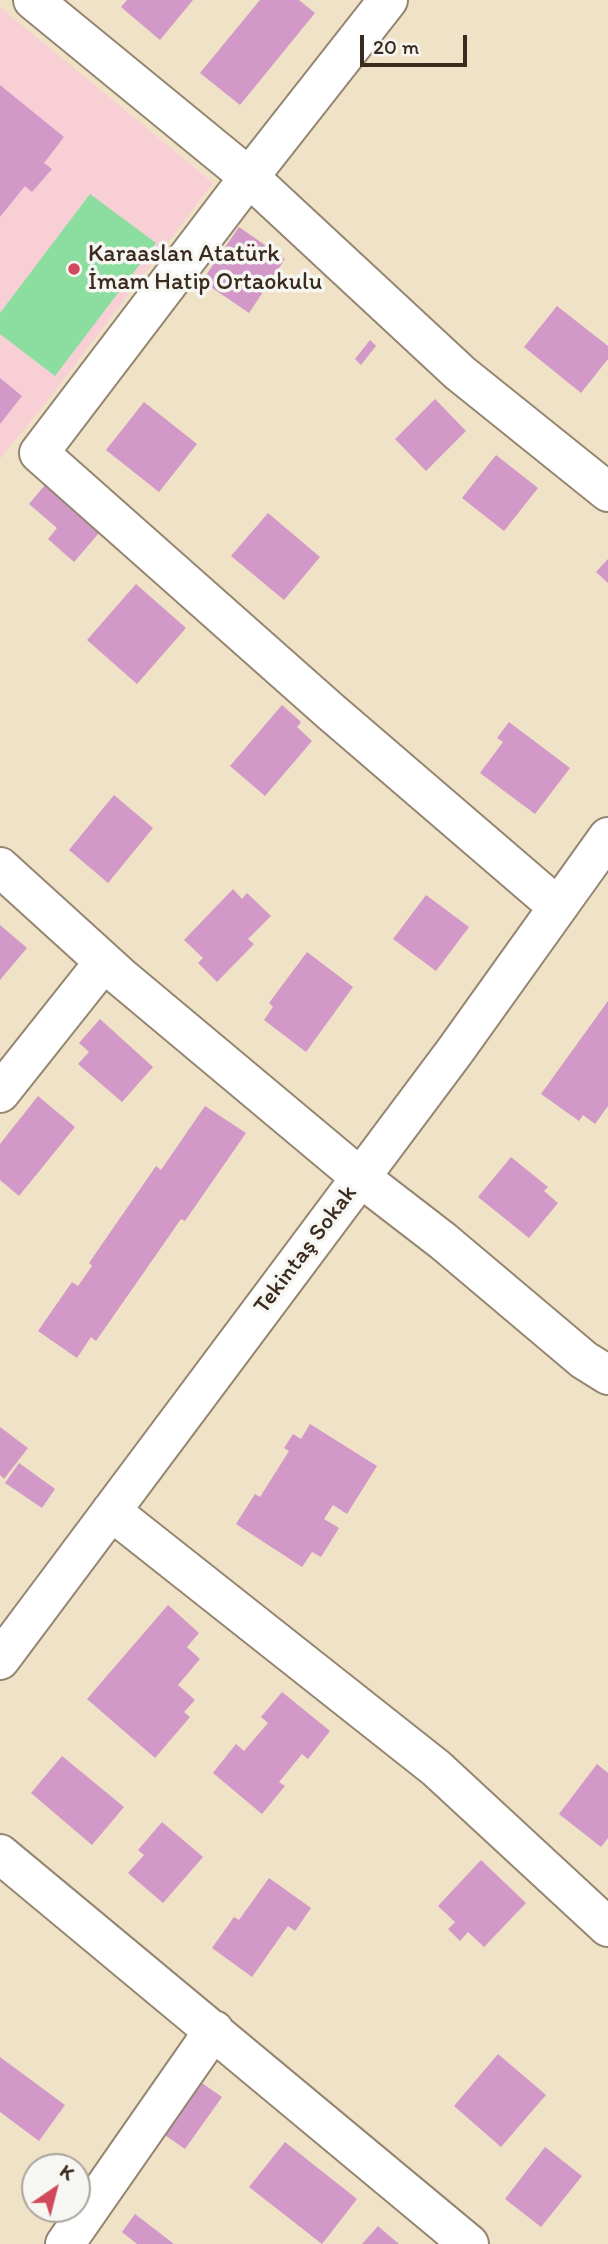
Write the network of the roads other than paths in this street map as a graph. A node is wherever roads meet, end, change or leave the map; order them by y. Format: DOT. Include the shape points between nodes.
graph roads {
  1 [pos="33,0"];
  2 [pos="388,0"];
  3 [pos="249,177"];
  4 [pos="608,492"];
  5 [pos="608,837"];
  6 [pos="0,867"];
  7 [pos="558,907"];
  8 [pos="104,962"];
  9 [pos="0,1093"];
  10 [pos="360,1177"];
  11 [pos="608,1375"];
  12 [pos="111,1511"];
  13 [pos="0,1660"];
  14 [pos="0,1854"];
  15 [pos="603,1910"];
  16 [pos="214,2031"];
  17 [pos="65,2244"];
  18 [pos="470,2244"];
  1 -- 3 [label="street"];
  2 -- 3 [label="street"];
  3 -- 4 [label="street" via="460,373"];
  3 -- 7 [label="street" via="39,453"];
  5 -- 7 [label="street, Tekintaş Sokak"];
  6 -- 8 [label="street"];
  7 -- 10 [label="street, Tekintaş Sokak"];
  8 -- 9 [label="street"];
  8 -- 10 [label="street"];
  10 -- 11 [label="street"];
  10 -- 12 [label="street, Tekintaş Sokak"];
  12 -- 13 [label="street, Tekintaş Sokak"];
  12 -- 15 [label="street" via="436,1768"];
  14 -- 16 [label="street"];
  16 -- 17 [label="street"];
  16 -- 18 [label="street"];
}
